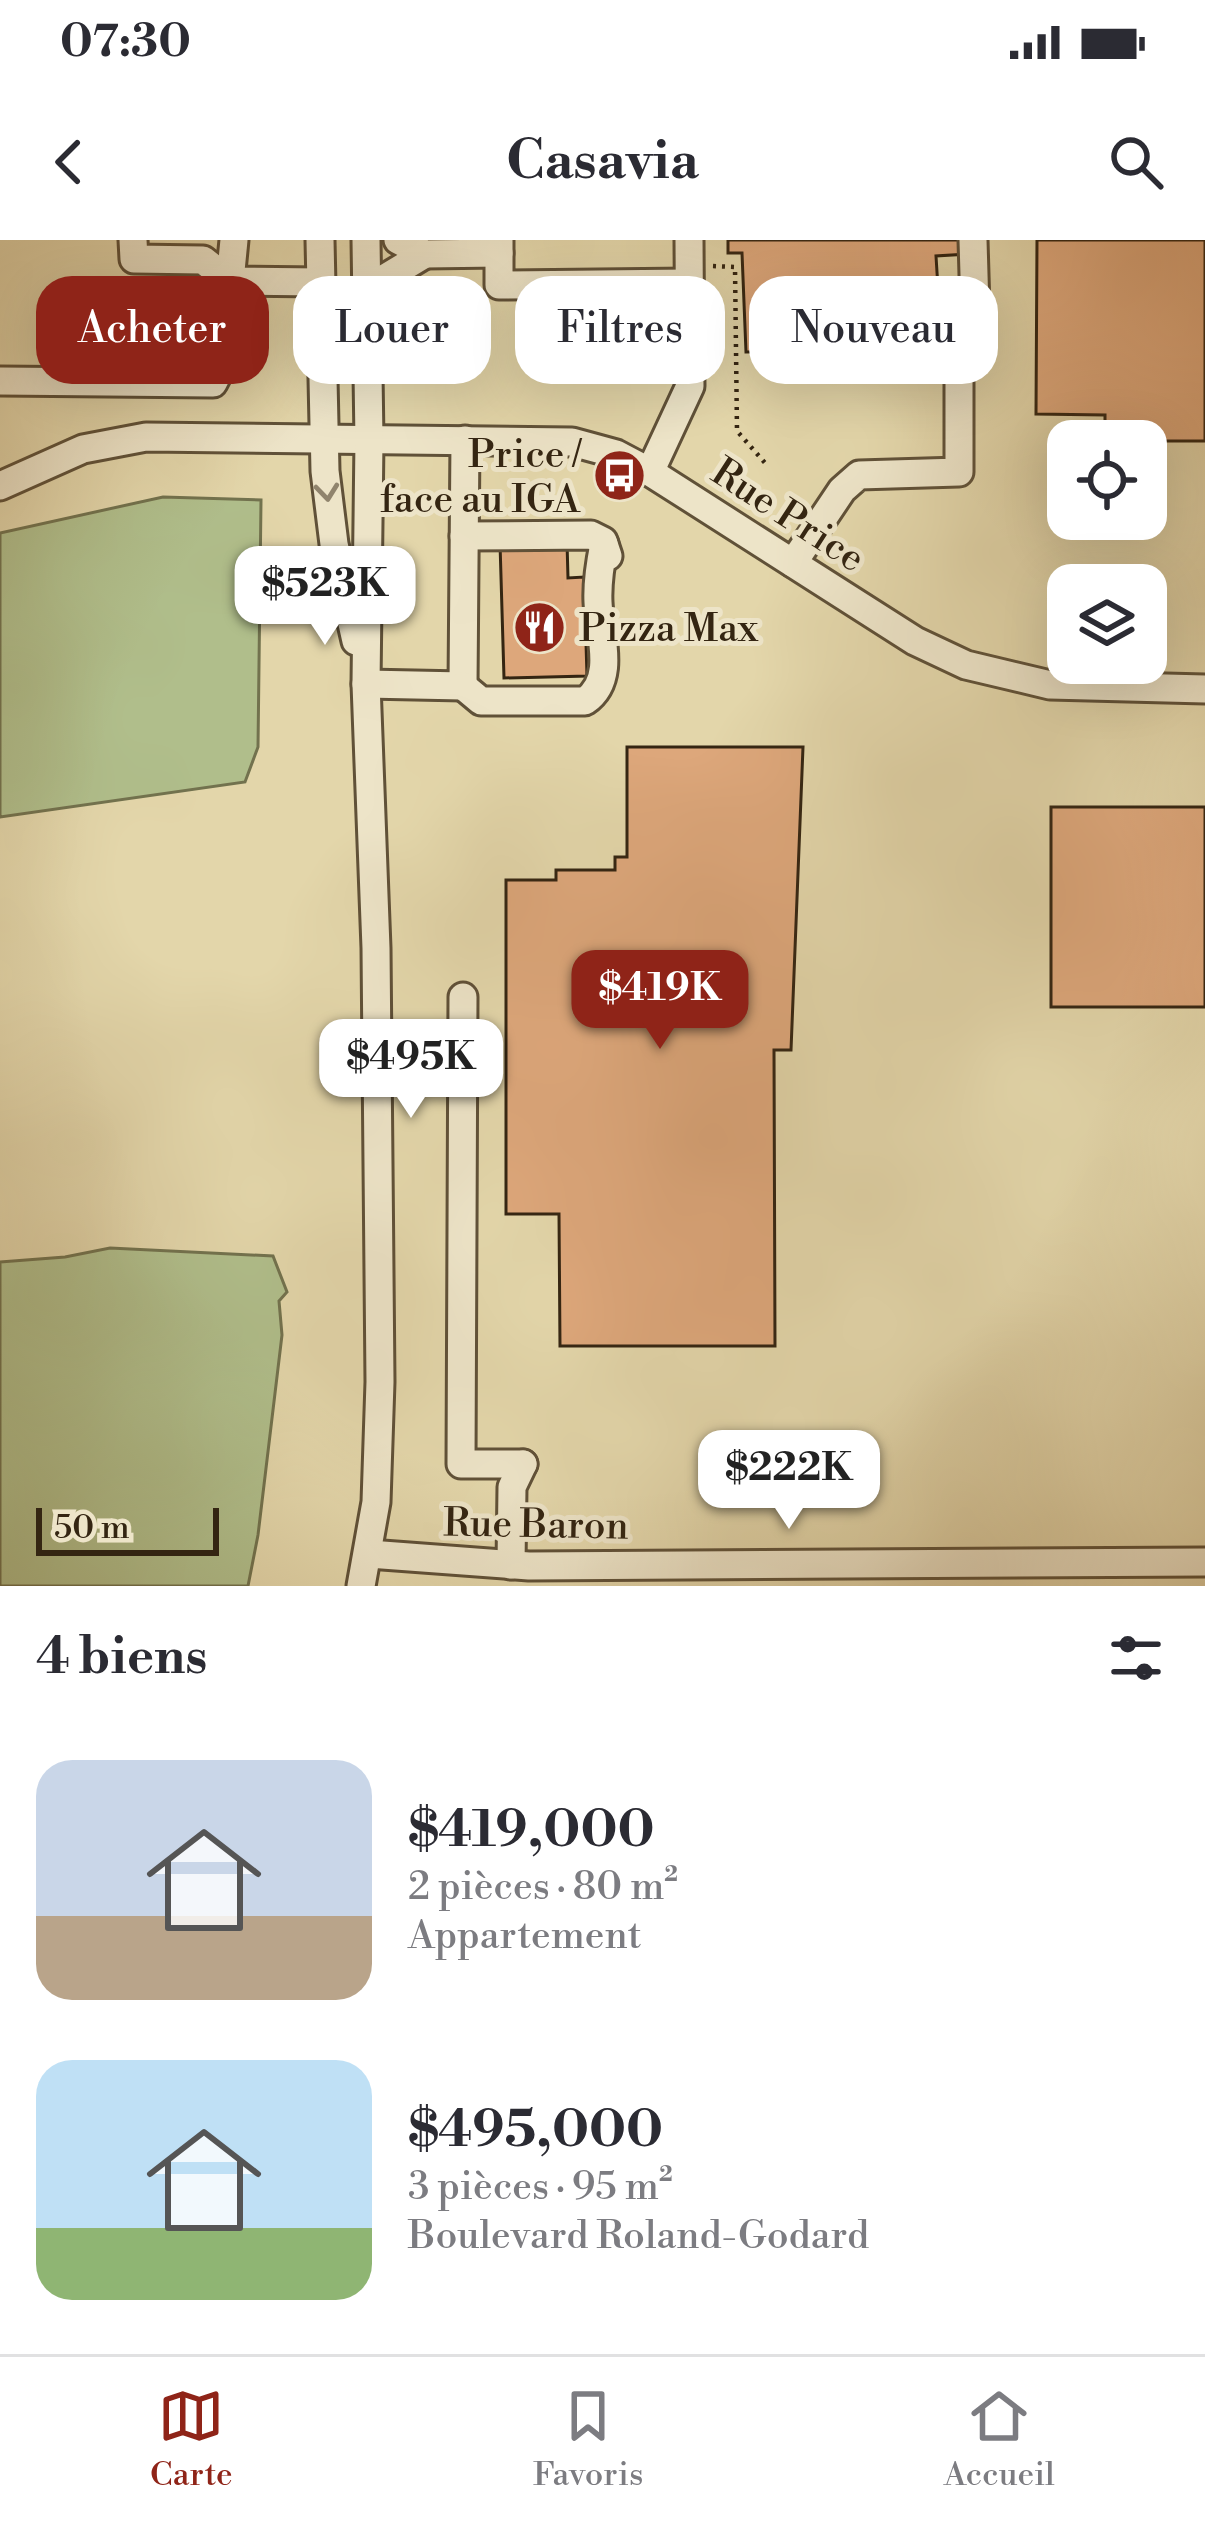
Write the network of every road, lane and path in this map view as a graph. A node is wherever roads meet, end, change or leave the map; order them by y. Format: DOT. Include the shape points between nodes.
graph roads {
  1 [pos="133,240"];
  2 [pos="234,240"];
  3 [pos="320,240"];
  4 [pos="366,240"];
  5 [pos="398,240"];
  6 [pos="689,240"];
  7 [pos="973,240"];
  8 [pos="499,247"];
  9 [pos="425,254"];
  10 [pos="697,275"];
  11 [pos="224,276"];
  12 [pos="230,276"];
  13 [pos="320,276"];
  14 [pos="367,276"];
  15 [pos="389,276"];
  16 [pos="0,380"];
  17 [pos="36,381"];
  18 [pos="213,384"];
  19 [pos="322,384"];
  20 [pos="368,384"];
  21 [pos="213,436"];
  22 [pos="323,439"];
  23 [pos="369,440"];
  24 [pos="465,440"];
  25 [pos="765,463"];
  26 [pos="650,472"];
  27 [pos="0,486"];
  28 [pos="464,529"];
  29 [pos="793,563"];
  30 [pos="366,684"];
  31 [pos="463,686"];
  32 [pos="1205,689"];
  33 [pos="464,997"];
  34 [pos="369,1554"];
  35 [pos="1205,1562"];
  36 [pos="520,1565"];
  37 [pos="361,1586"];
  1 -- 11 [label="street" via="134,259 203,260"];
  2 -- 12 [label="street"];
  3 -- 13 [label="street"];
  4 -- 14 [label="street"];
  5 -- 9 [label="street"];
  6 -- 10 [label="street"];
  7 -- 29 [label="street" via="975,309 959,359 958,472 860,475"];
  8 -- 9 [label="street"];
  8 -- 10 [label="street" via="500,285"];
  9 -- 15 [label="street"];
  10 -- 25 [label="path" via="734,266 736,431"];
  10 -- 26 [label="street" via="690,386"];
  16 -- 17 [label="street"];
  18 -- 21 [label="street"];
  19 -- 22 [label="street"];
  20 -- 23 [label="street"];
  21 -- 22 [label="street, Rue Price"];
  21 -- 27 [label="street, Rue Price" via="113,442"];
  22 -- 23 [label="street, Rue Price"];
  22 -- 30 [label="street, one-way" via="334,544"];
  23 -- 24 [label="street, Rue Price"];
  23 -- 30 [label="street"];
  24 -- 26 [label="street, Rue Price" via="572,442"];
  24 -- 28 [label="street"];
  26 -- 29 [label="street, Rue Price"];
  28 -- 31 [label="street"];
  28 -- 31 [label="street" via="591,520 614,573 600,684 585,701 481,701"];
  29 -- 32 [label="street, Rue Price" via="915,641 983,670 1071,687"];
  30 -- 31 [label="street"];
  30 -- 34 [label="street" via="380,1156 380,1433"];
  33 -- 36 [label="street" via="460,1464 524,1464"];
  34 -- 36 [label="street, Rue Baron"];
  34 -- 37 [label="street"];
  35 -- 36 [label="street, Rue Baron"];
}
